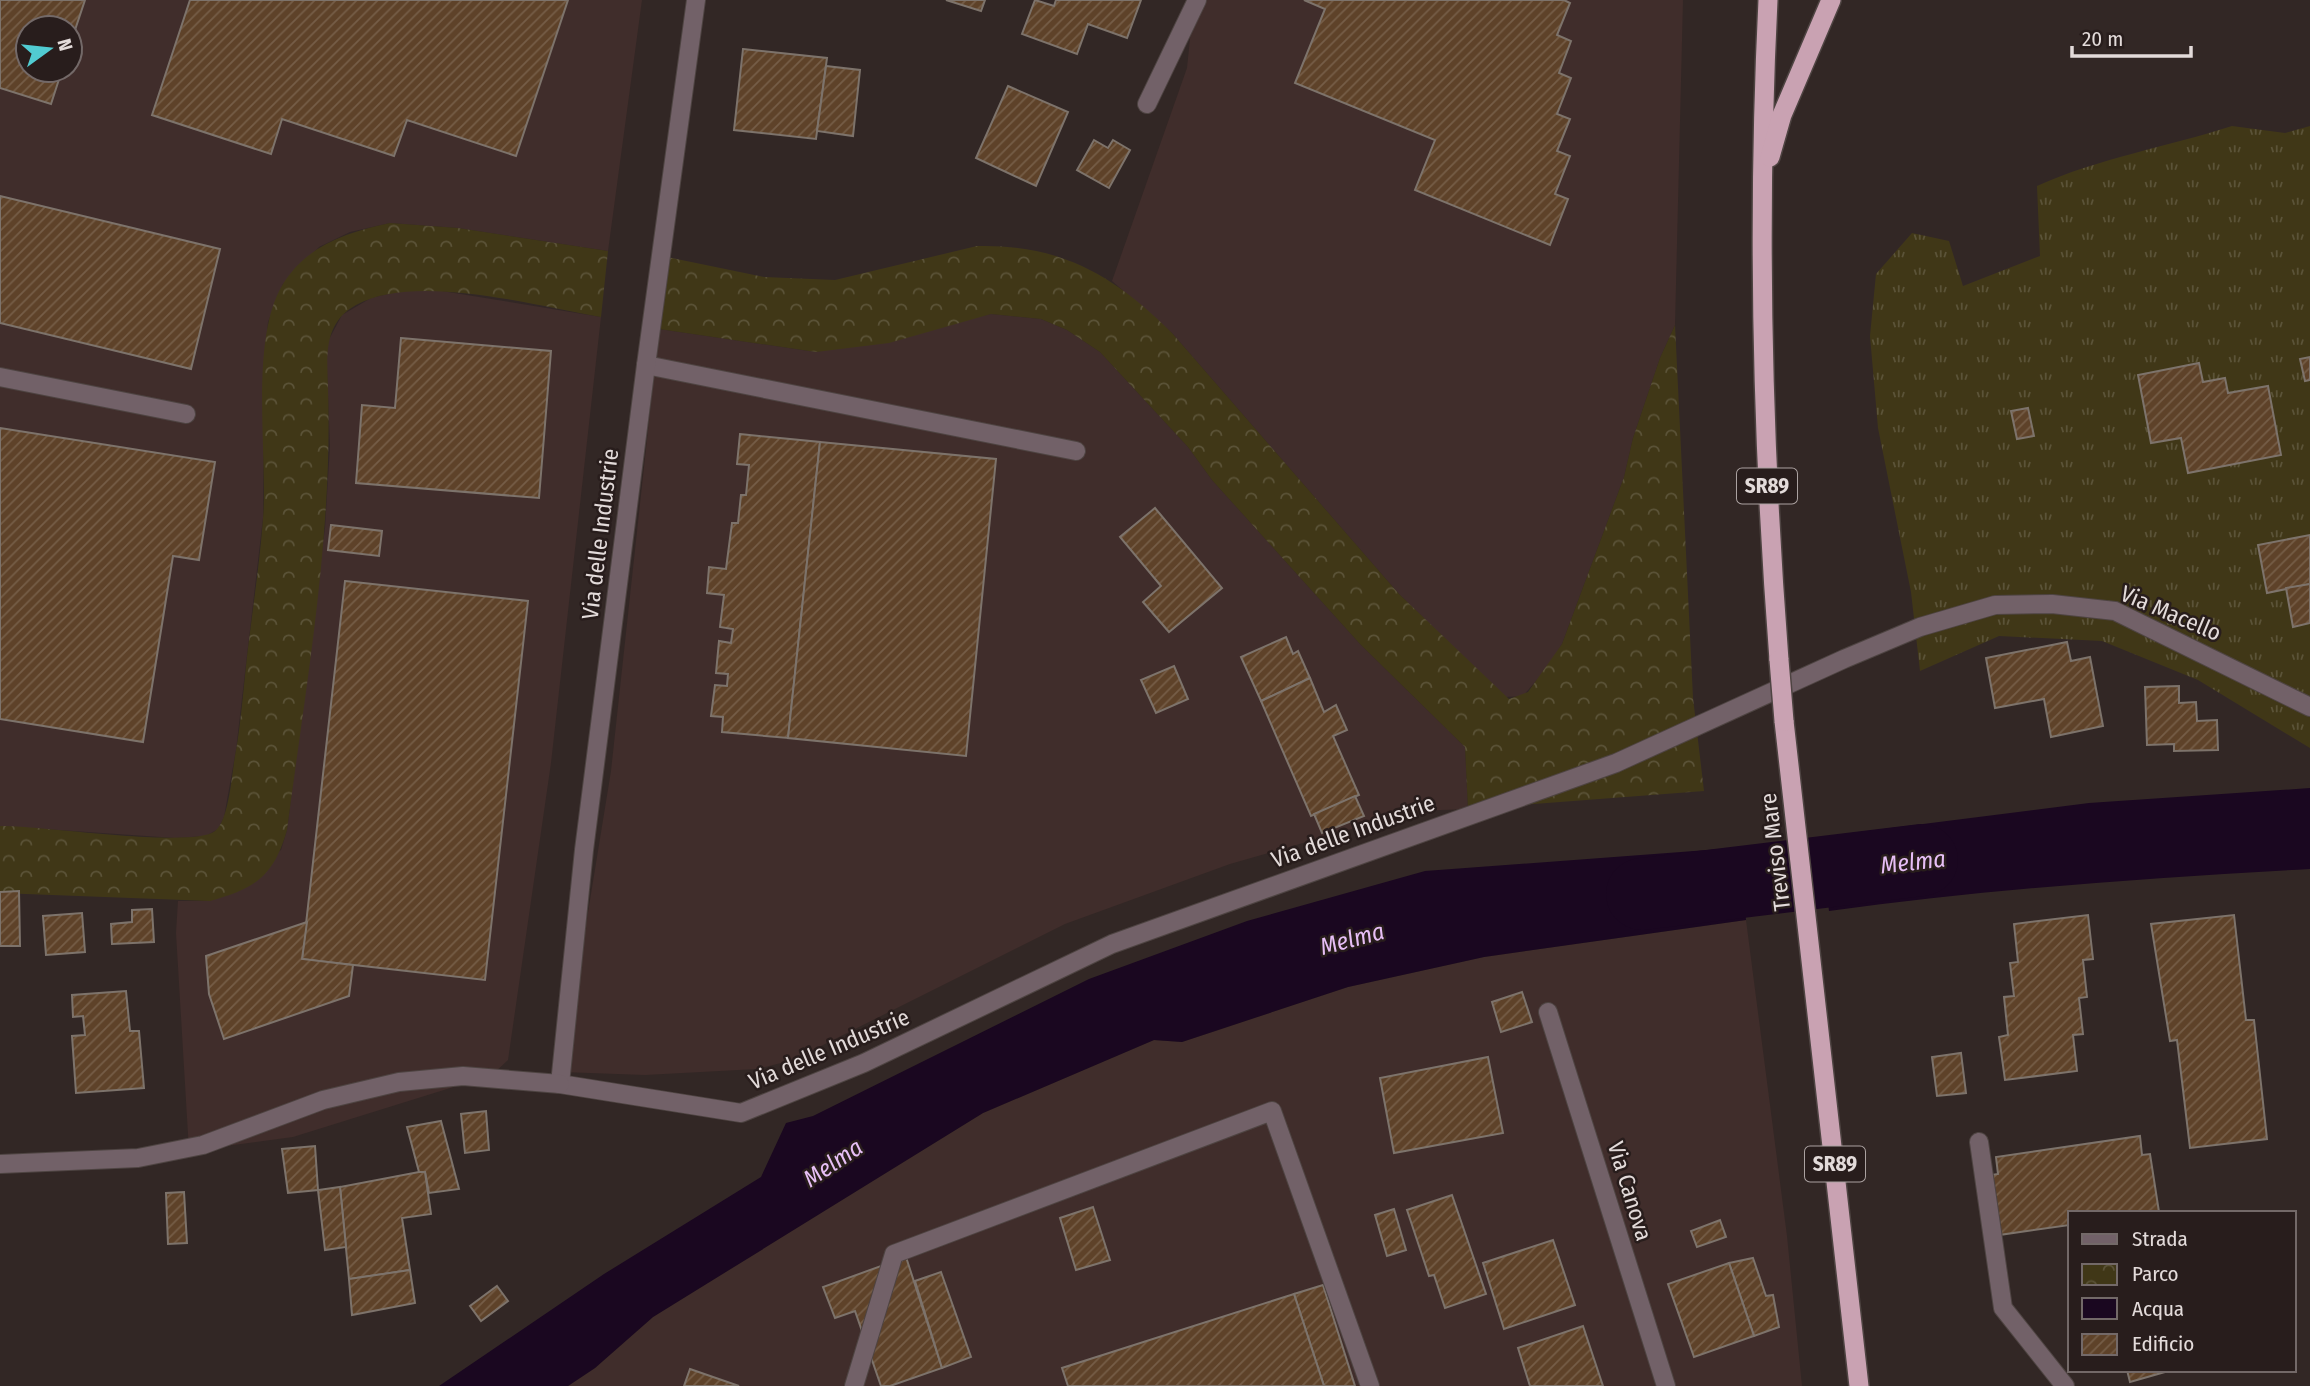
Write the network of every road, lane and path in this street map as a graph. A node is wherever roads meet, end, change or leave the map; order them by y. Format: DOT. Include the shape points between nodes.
graph roads {
  1 [pos="696,0"];
  2 [pos="1197,0"];
  3 [pos="1756,0"];
  4 [pos="1768,0"];
  5 [pos="1831,0"];
  6 [pos="1765,59"];
  7 [pos="1147,104"];
  8 [pos="1763,182"];
  9 [pos="646,365"];
  10 [pos="0,377"];
  11 [pos="186,414"];
  12 [pos="1076,451"];
  13 [pos="1844,659"];
  14 [pos="2310,706"];
  15 [pos="1548,1012"];
  16 [pos="560,1084"];
  17 [pos="1979,1142"];
  18 [pos="0,1164"];
  19 [pos="853,1386"];
  20 [pos="1370,1386"];
  21 [pos="1666,1386"];
  22 [pos="1859,1386"];
  23 [pos="2064,1386"];
  1 -- 9 [label="street, Via delle Industrie"];
  2 -- 7 [label="street"];
  3 -- 6 [label="highway"];
  4 -- 6 [label="highway, SR89"];
  5 -- 8 [label="highway" via="1782,115"];
  6 -- 8 [label="highway, SR89"];
  8 -- 22 [label="highway, Treviso Mare / SR89, bridge" via="1767,507 1779,660"];
  9 -- 12 [label="street"];
  9 -- 16 [label="street, Via delle Industrie" via="584,850"];
  10 -- 11 [label="street"];
  13 -- 14 [label="street, Via Macello" via="1920,627 1995,605 2052,604 2115,611"];
  13 -- 16 [label="street, Via delle Industrie" via="1616,763 1112,944 864,1063 741,1113"];
  15 -- 21 [label="street, Via Canova"];
  16 -- 18 [label="street" via="463,1076 399,1082 323,1100 203,1145 151,1156"];
  17 -- 23 [label="street" via="2003,1308"];
  19 -- 20 [label="street" via="894,1254 1272,1111"];
}
